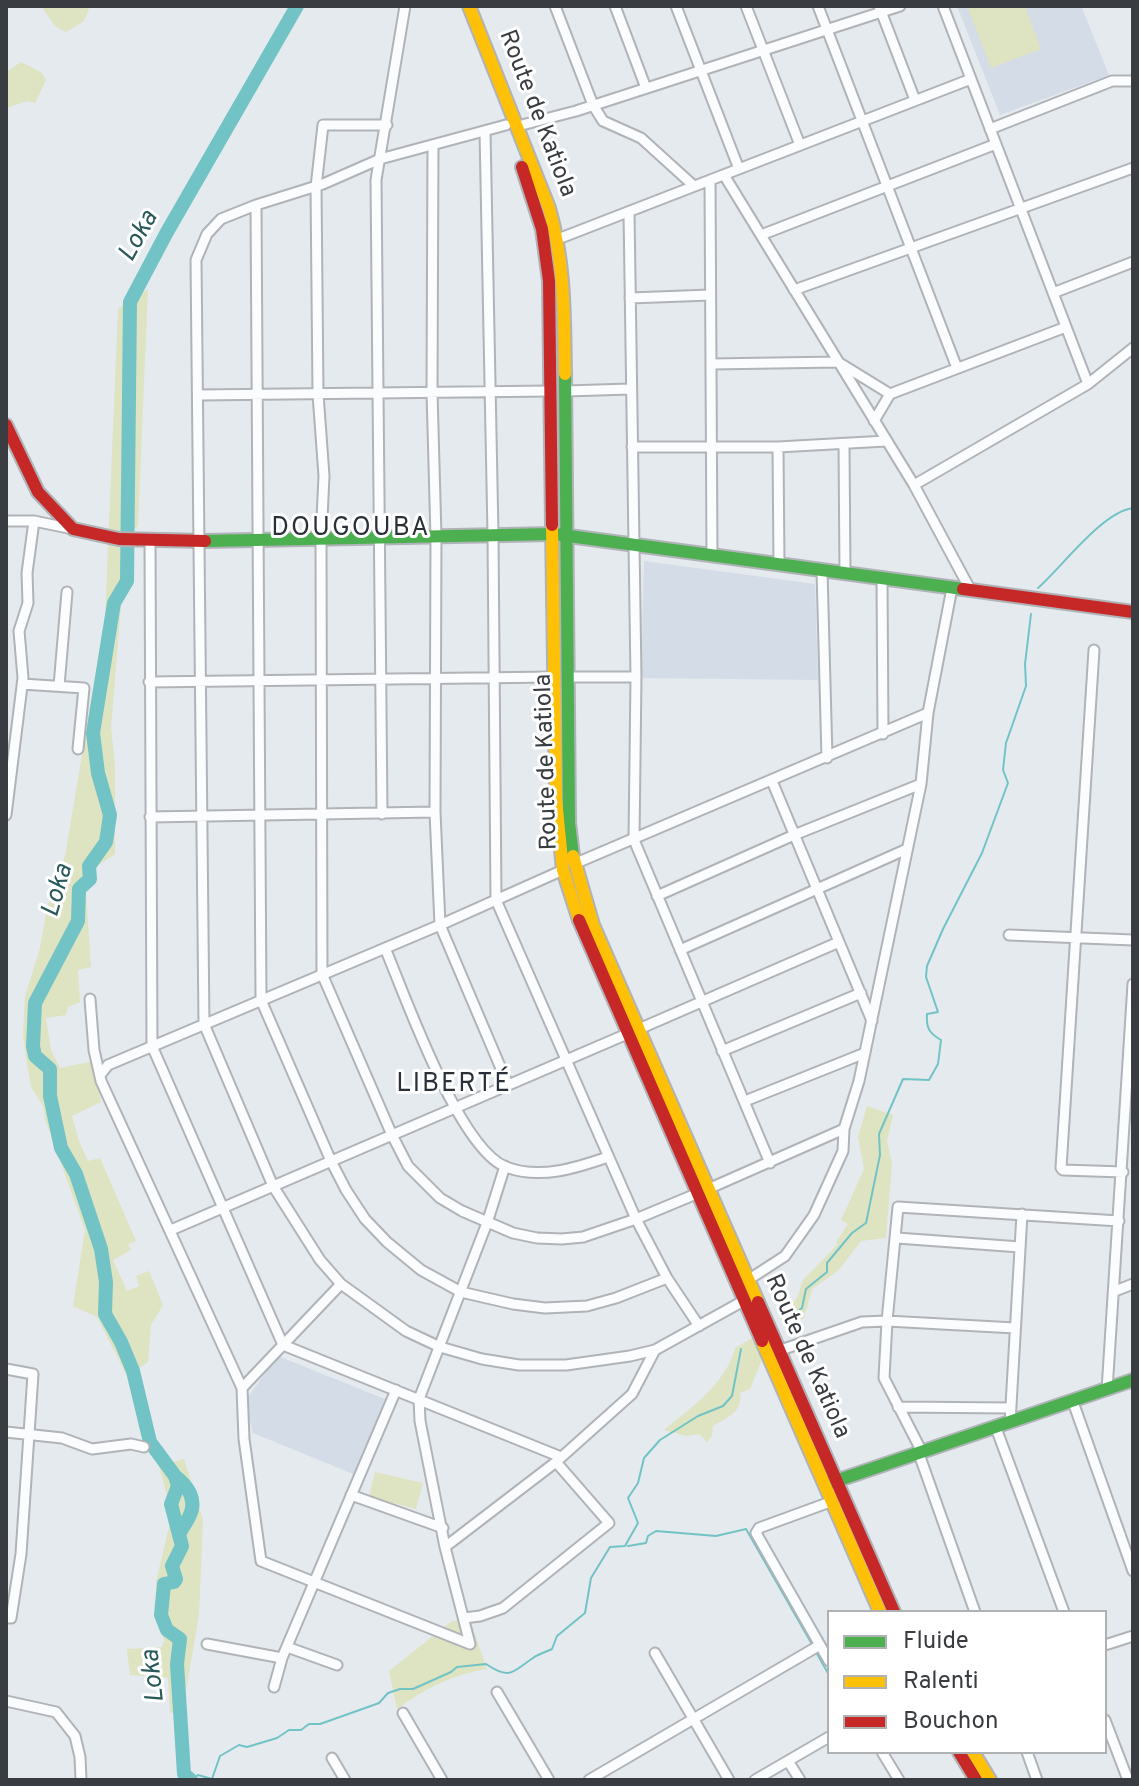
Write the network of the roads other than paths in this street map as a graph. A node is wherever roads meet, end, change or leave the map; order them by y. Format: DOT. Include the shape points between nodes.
graph roads {
  1 [pos="405,6"];
  2 [pos="458,6"];
  3 [pos="469,6"];
  4 [pos="555,6"];
  5 [pos="615,6"];
  6 [pos="676,6"];
  7 [pos="746,6"];
  8 [pos="818,6"];
  9 [pos="900,6"];
  10 [pos="943,6"];
  11 [pos="880,9"];
  12 [pos="827,29"];
  13 [pos="763,49"];
  14 [pos="701,69"];
  15 [pos="971,79"];
  16 [pos="1133,81"];
  17 [pos="646,88"];
  18 [pos="915,100"];
  19 [pos="593,105"];
  20 [pos="862,121"];
  21 [pos="387,125"];
  22 [pos="512,126"];
  23 [pos="990,129"];
  24 [pos="485,131"];
  25 [pos="996,144"];
  26 [pos="433,145"];
  27 [pos="800,145"];
  28 [pos="380,159"];
  29 [pos="1133,168"];
  30 [pos="739,169"];
  31 [pos="724,175"];
  32 [pos="710,180"];
  33 [pos="694,186"];
  34 [pos="887,186"];
  35 [pos="316,187"];
  36 [pos="256,205"];
  37 [pos="1021,207"];
  38 [pos="629,212"];
  39 [pos="761,235"];
  40 [pos="558,239"];
  41 [pos="910,247"];
  42 [pos="1133,262"];
  43 [pos="794,290"];
  44 [pos="1053,293"];
  45 [pos="710,295"];
  46 [pos="630,298"];
  47 [pos="1066,327"];
  48 [pos="1133,348"];
  49 [pos="838,362"];
  50 [pos="711,364"];
  51 [pos="957,368"];
  52 [pos="1088,384"];
  53 [pos="630,389"];
  54 [pos="551,391"];
  55 [pos="566,391"];
  56 [pos="432,392"];
  57 [pos="490,392"];
  58 [pos="318,394"];
  59 [pos="379,394"];
  60 [pos="890,394"];
  61 [pos="199,395"];
  62 [pos="256,395"];
  63 [pos="874,421"];
  64 [pos="6,425"];
  65 [pos="886,441"];
  66 [pos="844,445"];
  67 [pos="632,447"];
  68 [pos="712,447"];
  69 [pos="778,447"];
  70 [pos="914,485"];
  71 [pos="34,521"];
  72 [pos="7,522"];
  73 [pos="73,529"];
  74 [pos="493,534"];
  75 [pos="560,535"];
  76 [pos="381,536"];
  77 [pos="436,537"];
  78 [pos="150,540"];
  79 [pos="321,540"];
  80 [pos="201,541"];
  81 [pos="257,541"];
  82 [pos="634,546"];
  83 [pos="712,556"];
  84 [pos="779,565"];
  85 [pos="822,571"];
  86 [pos="845,574"];
  87 [pos="882,579"];
  88 [pos="952,588"];
  89 [pos="971,591"];
  90 [pos="67,592"];
  91 [pos="1133,612"];
  92 [pos="1094,650"];
  93 [pos="561,677"];
  94 [pos="636,677"];
  95 [pos="436,678"];
  96 [pos="494,678"];
  97 [pos="381,679"];
  98 [pos="320,680"];
  99 [pos="202,681"];
  100 [pos="258,681"];
  101 [pos="149,682"];
  102 [pos="22,684"];
  103 [pos="59,686"];
  104 [pos="928,713"];
  105 [pos="883,734"];
  106 [pos="78,749"];
  107 [pos="827,758"];
  108 [pos="772,781"];
  109 [pos="921,784"];
  110 [pos="435,812"];
  111 [pos="382,814"];
  112 [pos="6,815"];
  113 [pos="321,815"];
  114 [pos="203,816"];
  115 [pos="259,816"];
  116 [pos="150,817"];
  117 [pos="794,835"];
  118 [pos="634,840"];
  119 [pos="907,849"];
  120 [pos="569,867"];
  121 [pos="818,890"];
  122 [pos="657,896"];
  123 [pos="496,900"];
  124 [pos="440,925"];
  125 [pos="1009,935"];
  126 [pos="1075,939"];
  127 [pos="1133,940"];
  128 [pos="839,942"];
  129 [pos="385,948"];
  130 [pos="680,950"];
  131 [pos="322,974"];
  132 [pos="1133,984"];
  133 [pos="861,993"];
  134 [pos="90,999"];
  135 [pos="261,1000"];
  136 [pos="701,1001"];
  137 [pos="872,1021"];
  138 [pos="204,1024"];
  139 [pos="633,1032"];
  140 [pos="152,1046"];
  141 [pos="722,1051"];
  142 [pos="865,1053"];
  143 [pos="566,1060"];
  144 [pos="101,1074"];
  145 [pos="508,1085"];
  146 [pos="745,1101"];
  147 [pos="1130,1104"];
  148 [pos="454,1109"];
  149 [pos="844,1129"];
  150 [pos="392,1135"];
  151 [pos="608,1157"];
  152 [pos="331,1161"];
  153 [pos="770,1163"];
  154 [pos="505,1166"];
  155 [pos="1123,1172"];
  156 [pos="273,1186"];
  157 [pos="702,1192"];
  158 [pos="1133,1192"];
  159 [pos="1121,1197"];
  160 [pos="222,1208"];
  161 [pos="1022,1214"];
  162 [pos="636,1219"];
  163 [pos="1119,1221"];
  164 [pos="487,1223"];
  165 [pos="171,1230"];
  166 [pos="897,1238"];
  167 [pos="1020,1247"];
  168 [pos="667,1278"];
  169 [pos="748,1280"];
  170 [pos="341,1284"];
  171 [pos="1133,1284"];
  172 [pos="1115,1291"];
  173 [pos="461,1292"];
  174 [pos="748,1298"];
  175 [pos="887,1321"];
  176 [pos="699,1326"];
  177 [pos="1015,1328"];
  178 [pos="283,1345"];
  179 [pos="440,1347"];
  180 [pos="655,1350"];
  181 [pos="778,1351"];
  182 [pos="6,1369"];
  183 [pos="1133,1380"];
  184 [pos="242,1388"];
  185 [pos="396,1390"];
  186 [pos="1107,1390"];
  187 [pos="419,1399"];
  188 [pos="1073,1402"];
  189 [pos="898,1407"];
  190 [pos="1010,1408"];
  191 [pos="1010,1423"];
  192 [pos="996,1428"];
  193 [pos="6,1432"];
  194 [pos="27,1434"];
  195 [pos="144,1447"];
  196 [pos="920,1453"];
  197 [pos="558,1459"];
  198 [pos="836,1481"];
  199 [pos="823,1485"];
  200 [pos="351,1495"];
  201 [pos="830,1502"];
  202 [pos="443,1528"];
  203 [pos="445,1547"];
  204 [pos="1133,1571"];
  205 [pos="314,1582"];
  206 [pos="879,1610"];
  207 [pos="893,1610"];
  208 [pos="974,1610"];
  209 [pos="1063,1610"];
  210 [pos="6,1618"];
  211 [pos="464,1618"];
  212 [pos="1133,1636"];
  213 [pos="207,1644"];
  214 [pos="1107,1644"];
  215 [pos="820,1645"];
  216 [pos="287,1647"];
  217 [pos="655,1653"];
  218 [pos="827,1657"];
  219 [pos="282,1658"];
  220 [pos="337,1665"];
  221 [pos="274,1687"];
  222 [pos="497,1692"];
  223 [pos="6,1701"];
  224 [pos="403,1713"];
  225 [pos="693,1719"];
  226 [pos="1107,1725"];
  227 [pos="827,1738"];
  228 [pos="883,1754"];
  229 [pos="960,1754"];
  230 [pos="974,1754"];
  231 [pos="1028,1754"];
  232 [pos="332,1758"];
  233 [pos="788,1761"];
  234 [pos="81,1780"];
  235 [pos="345,1780"];
  236 [pos="442,1780"];
  237 [pos="549,1780"];
  238 [pos="589,1780"];
  239 [pos="729,1780"];
  240 [pos="755,1780"];
  241 [pos="800,1780"];
  242 [pos="899,1780"];
  243 [pos="976,1780"];
  244 [pos="990,1780"];
  245 [pos="1037,1780"];
  246 [pos="1128,1780"];
  1 -- 21 [label="street"];
  2 -- 22 [label="main road, Route de Katiola"];
  3 -- 22 [label="main road, Route de Katiola"];
  4 -- 19 [label="street"];
  5 -- 17 [label="street"];
  6 -- 14 [label="street"];
  7 -- 13 [label="street"];
  8 -- 12 [label="street"];
  9 -- 11 [label="street"];
  10 -- 15 [label="street"];
  11 -- 12 [label="street"];
  11 -- 18 [label="street"];
  12 -- 13 [label="street"];
  12 -- 20 [label="street"];
  13 -- 14 [label="street"];
  13 -- 27 [label="street"];
  14 -- 17 [label="street"];
  14 -- 30 [label="street"];
  15 -- 18 [label="street"];
  15 -- 23 [label="street"];
  16 -- 23 [label="street" via="1112,81"];
  17 -- 19 [label="street"];
  18 -- 20 [label="street"];
  19 -- 22 [label="street"];
  19 -- 33 [label="street" via="603,121 641,138"];
  20 -- 27 [label="street"];
  20 -- 34 [label="street"];
  21 -- 28 [label="street"];
  21 -- 35 [label="street" via="323,125"];
  22 -- 24 [label="street"];
  22 -- 40 [label="main road, Route de Katiola"];
  22 -- 54 [label="main road, Route de Katiola" via="542,229 549,281"];
  23 -- 25 [label="street"];
  24 -- 26 [label="street"];
  24 -- 57 [label="street"];
  25 -- 34 [label="street"];
  25 -- 37 [label="street"];
  26 -- 28 [label="street"];
  26 -- 56 [label="street"];
  27 -- 30 [label="street"];
  28 -- 35 [label="street"];
  28 -- 59 [label="street"];
  29 -- 37 [label="street"];
  30 -- 31 [label="street"];
  31 -- 32 [label="street"];
  31 -- 39 [label="street"];
  32 -- 33 [label="street"];
  32 -- 45 [label="street"];
  33 -- 38 [label="street"];
  34 -- 39 [label="street"];
  34 -- 41 [label="street"];
  35 -- 36 [label="street"];
  35 -- 58 [label="street"];
  36 -- 61 [label="street" via="214,223 196,260"];
  36 -- 62 [label="street"];
  37 -- 41 [label="street"];
  37 -- 44 [label="street"];
  38 -- 40 [label="street"];
  38 -- 46 [label="street"];
  39 -- 43 [label="street"];
  40 -- 55 [label="main road, Route de Katiola"];
  41 -- 43 [label="street"];
  41 -- 51 [label="street"];
  42 -- 44 [label="street"];
  43 -- 49 [label="street"];
  44 -- 47 [label="street"];
  45 -- 46 [label="street"];
  45 -- 50 [label="street"];
  46 -- 53 [label="street"];
  47 -- 51 [label="street"];
  47 -- 52 [label="street"];
  48 -- 52 [label="street"];
  49 -- 50 [label="street"];
  49 -- 60 [label="street"];
  49 -- 63 [label="street"];
  50 -- 68 [label="street"];
  51 -- 60 [label="street"];
  52 -- 70 [label="street"];
  53 -- 55 [label="street"];
  53 -- 67 [label="street"];
  54 -- 57 [label="street"];
  54 -- 75 [label="main road, Route de Katiola"];
  55 -- 75 [label="main road, Route de Katiola"];
  56 -- 57 [label="street"];
  56 -- 59 [label="street"];
  56 -- 77 [label="street"];
  57 -- 74 [label="street"];
  58 -- 59 [label="street"];
  58 -- 62 [label="street"];
  58 -- 79 [label="street" via="324,470"];
  59 -- 76 [label="street"];
  60 -- 63 [label="street"];
  61 -- 62 [label="street"];
  61 -- 80 [label="street"];
  62 -- 81 [label="street"];
  63 -- 65 [label="street"];
  64 -- 73 [label="main road" via="38,492"];
  65 -- 66 [label="street"];
  65 -- 70 [label="street"];
  66 -- 69 [label="street"];
  66 -- 86 [label="street"];
  67 -- 68 [label="street"];
  67 -- 82 [label="street"];
  68 -- 69 [label="street"];
  68 -- 83 [label="street"];
  69 -- 84 [label="street"];
  70 -- 89 [label="street"];
  71 -- 72 [label="street"];
  71 -- 73 [label="street"];
  71 -- 102 [label="street" via="28,603 19,631"];
  73 -- 78 [label="main road"];
  74 -- 75 [label="main road"];
  74 -- 77 [label="main road"];
  74 -- 96 [label="street"];
  75 -- 82 [label="main road"];
  75 -- 93 [label="main road, Route de Katiola"];
  76 -- 77 [label="main road"];
  76 -- 79 [label="main road"];
  76 -- 97 [label="street"];
  77 -- 95 [label="street"];
  78 -- 80 [label="main road"];
  78 -- 101 [label="street"];
  79 -- 81 [label="main road"];
  79 -- 98 [label="street"];
  80 -- 81 [label="main road"];
  80 -- 99 [label="street"];
  81 -- 100 [label="street"];
  82 -- 83 [label="main road"];
  82 -- 94 [label="street"];
  83 -- 84 [label="main road"];
  84 -- 85 [label="main road"];
  85 -- 86 [label="main road"];
  85 -- 107 [label="street"];
  86 -- 87 [label="main road"];
  87 -- 88 [label="main road"];
  87 -- 105 [label="street"];
  88 -- 89 [label="main road"];
  88 -- 104 [label="street"];
  89 -- 91 [label="main road"];
  90 -- 103 [label="street"];
  92 -- 126 [label="street"];
  93 -- 94 [label="street"];
  93 -- 96 [label="street"];
  93 -- 120 [label="main road, Route de Katiola"];
  94 -- 118 [label="street"];
  95 -- 96 [label="street"];
  95 -- 97 [label="street"];
  95 -- 110 [label="street"];
  96 -- 123 [label="street"];
  97 -- 98 [label="street"];
  97 -- 111 [label="street"];
  98 -- 100 [label="street"];
  98 -- 113 [label="street"];
  99 -- 100 [label="street"];
  99 -- 101 [label="street"];
  99 -- 114 [label="street"];
  100 -- 115 [label="street"];
  101 -- 116 [label="street"];
  102 -- 103 [label="street"];
  102 -- 112 [label="street"];
  103 -- 106 [label="street" via="84,688"];
  104 -- 105 [label="street"];
  104 -- 109 [label="street"];
  105 -- 107 [label="street"];
  107 -- 108 [label="street"];
  108 -- 117 [label="street"];
  108 -- 118 [label="street"];
  109 -- 117 [label="street"];
  109 -- 119 [label="street"];
  110 -- 111 [label="street"];
  110 -- 124 [label="street"];
  111 -- 113 [label="street"];
  113 -- 115 [label="street"];
  113 -- 131 [label="street"];
  114 -- 115 [label="street"];
  114 -- 116 [label="street"];
  114 -- 138 [label="street"];
  115 -- 135 [label="street"];
  116 -- 140 [label="street"];
  117 -- 121 [label="street"];
  117 -- 122 [label="street"];
  118 -- 120 [label="street"];
  118 -- 122 [label="street"];
  119 -- 121 [label="street"];
  119 -- 137 [label="street"];
  120 -- 123 [label="street"];
  120 -- 139 [label="main road, Route de Katiola"];
  121 -- 128 [label="street"];
  121 -- 130 [label="street"];
  122 -- 130 [label="street"];
  123 -- 124 [label="street"];
  123 -- 143 [label="street"];
  124 -- 129 [label="street"];
  124 -- 145 [label="street"];
  125 -- 126 [label="street"];
  126 -- 127 [label="street"];
  126 -- 155 [label="street" via="1061,1168"];
  128 -- 133 [label="street"];
  128 -- 136 [label="street"];
  129 -- 131 [label="street"];
  129 -- 148 [label="street"];
  130 -- 136 [label="street"];
  131 -- 135 [label="street"];
  131 -- 150 [label="street"];
  132 -- 147 [label="street"];
  133 -- 137 [label="street"];
  133 -- 141 [label="street"];
  134 -- 144 [label="street"];
  135 -- 138 [label="street"];
  135 -- 152 [label="street"];
  136 -- 139 [label="street"];
  136 -- 141 [label="street"];
  137 -- 142 [label="street"];
  138 -- 140 [label="street"];
  138 -- 156 [label="street"];
  139 -- 143 [label="street"];
  139 -- 157 [label="main road, Route de Katiola"];
  140 -- 144 [label="street" via="108,1065"];
  140 -- 160 [label="street"];
  141 -- 146 [label="street"];
  142 -- 146 [label="street"];
  142 -- 149 [label="street"];
  143 -- 145 [label="street"];
  143 -- 151 [label="street"];
  144 -- 165 [label="street"];
  145 -- 148 [label="street"];
  146 -- 153 [label="street"];
  147 -- 155 [label="street"];
  148 -- 150 [label="street"];
  148 -- 154 [label="street" via="481,1147"];
  149 -- 153 [label="street"];
  149 -- 169 [label="street" via="843,1151 814,1215 785,1256"];
  150 -- 152 [label="street"];
  150 -- 164 [label="street" via="421,1182"];
  151 -- 154 [label="street" via="556,1171"];
  151 -- 162 [label="street"];
  152 -- 156 [label="street"];
  152 -- 173 [label="street" via="365,1219 387,1242 421,1270"];
  153 -- 157 [label="street"];
  154 -- 164 [label="street"];
  155 -- 159 [label="street"];
  156 -- 160 [label="street"];
  156 -- 170 [label="street"];
  157 -- 162 [label="street"];
  157 -- 169 [label="main road, Route de Katiola"];
  157 -- 174 [label="main road, Route de Katiola"];
  158 -- 159 [label="street"];
  159 -- 163 [label="street"];
  160 -- 165 [label="street"];
  160 -- 178 [label="street"];
  161 -- 163 [label="street"];
  161 -- 166 [label="street" via="900,1205"];
  161 -- 167 [label="street"];
  162 -- 164 [label="street" via="562,1239 513,1233"];
  162 -- 168 [label="street"];
  163 -- 172 [label="street"];
  164 -- 173 [label="street"];
  165 -- 184 [label="street"];
  166 -- 167 [label="street"];
  166 -- 175 [label="street"];
  167 -- 177 [label="street"];
  168 -- 173 [label="street" via="616,1298 566,1308 513,1304"];
  168 -- 176 [label="street"];
  169 -- 174 [label="main road, Route de Katiola"];
  170 -- 178 [label="street"];
  170 -- 179 [label="street" via="406,1331"];
  171 -- 172 [label="street"];
  172 -- 186 [label="street"];
  173 -- 179 [label="street"];
  174 -- 176 [label="street"];
  174 -- 181 [label="main road, Route de Katiola"];
  174 -- 199 [label="main road, Route de Katiola"];
  175 -- 177 [label="street"];
  175 -- 181 [label="street" via="850,1325"];
  175 -- 189 [label="street" via="884,1378"];
  176 -- 180 [label="street"];
  177 -- 190 [label="street"];
  178 -- 184 [label="street"];
  178 -- 185 [label="street"];
  179 -- 180 [label="street" via="519,1365 566,1365"];
  179 -- 187 [label="street"];
  180 -- 197 [label="street" via="632,1394"];
  181 -- 198 [label="main road, Route de Katiola"];
  182 -- 194 [label="street" via="33,1374"];
  183 -- 186 [label="main road"];
  184 -- 205 [label="street" via="261,1561"];
  185 -- 187 [label="street"];
  185 -- 200 [label="street"];
  186 -- 188 [label="main road"];
  187 -- 197 [label="street"];
  187 -- 202 [label="street"];
  188 -- 191 [label="main road"];
  188 -- 204 [label="street"];
  189 -- 190 [label="street"];
  189 -- 196 [label="street"];
  190 -- 191 [label="street"];
  191 -- 192 [label="main road"];
  192 -- 196 [label="main road"];
  192 -- 209 [label="street"];
  193 -- 194 [label="street"];
  194 -- 195 [label="street" via="92,1449"];
  194 -- 210 [label="street" via="21,1554 11,1618"];
  196 -- 198 [label="main road"];
  196 -- 208 [label="street"];
  197 -- 203 [label="street"];
  197 -- 211 [label="street" via="609,1523 503,1608"];
  198 -- 199 [label="main road"];
  198 -- 207 [label="main road, Route de Katiola"];
  199 -- 201 [label="main road, Route de Katiola"];
  200 -- 202 [label="street"];
  200 -- 205 [label="street"];
  201 -- 206 [label="main road, Route de Katiola"];
  201 -- 215 [label="street" via="756,1533"];
  202 -- 203 [label="street"];
  203 -- 211 [label="street"];
  205 -- 211 [label="street" via="470,1644"];
  205 -- 216 [label="street"];
  212 -- 214 [label="street"];
  213 -- 219 [label="street"];
  215 -- 218 [label="street"];
  215 -- 225 [label="street"];
  216 -- 219 [label="street"];
  216 -- 220 [label="street"];
  217 -- 225 [label="street"];
  219 -- 221 [label="street"];
  222 -- 237 [label="street"];
  223 -- 234 [label="street" via="56,1712 75,1736"];
  224 -- 236 [label="street"];
  225 -- 238 [label="street"];
  225 -- 239 [label="street"];
  226 -- 246 [label="street"];
  227 -- 233 [label="street"];
  228 -- 242 [label="street"];
  229 -- 243 [label="main road"];
  230 -- 244 [label="main road"];
  231 -- 245 [label="street"];
  232 -- 235 [label="street"];
  233 -- 240 [label="street"];
  233 -- 241 [label="street"];
}
